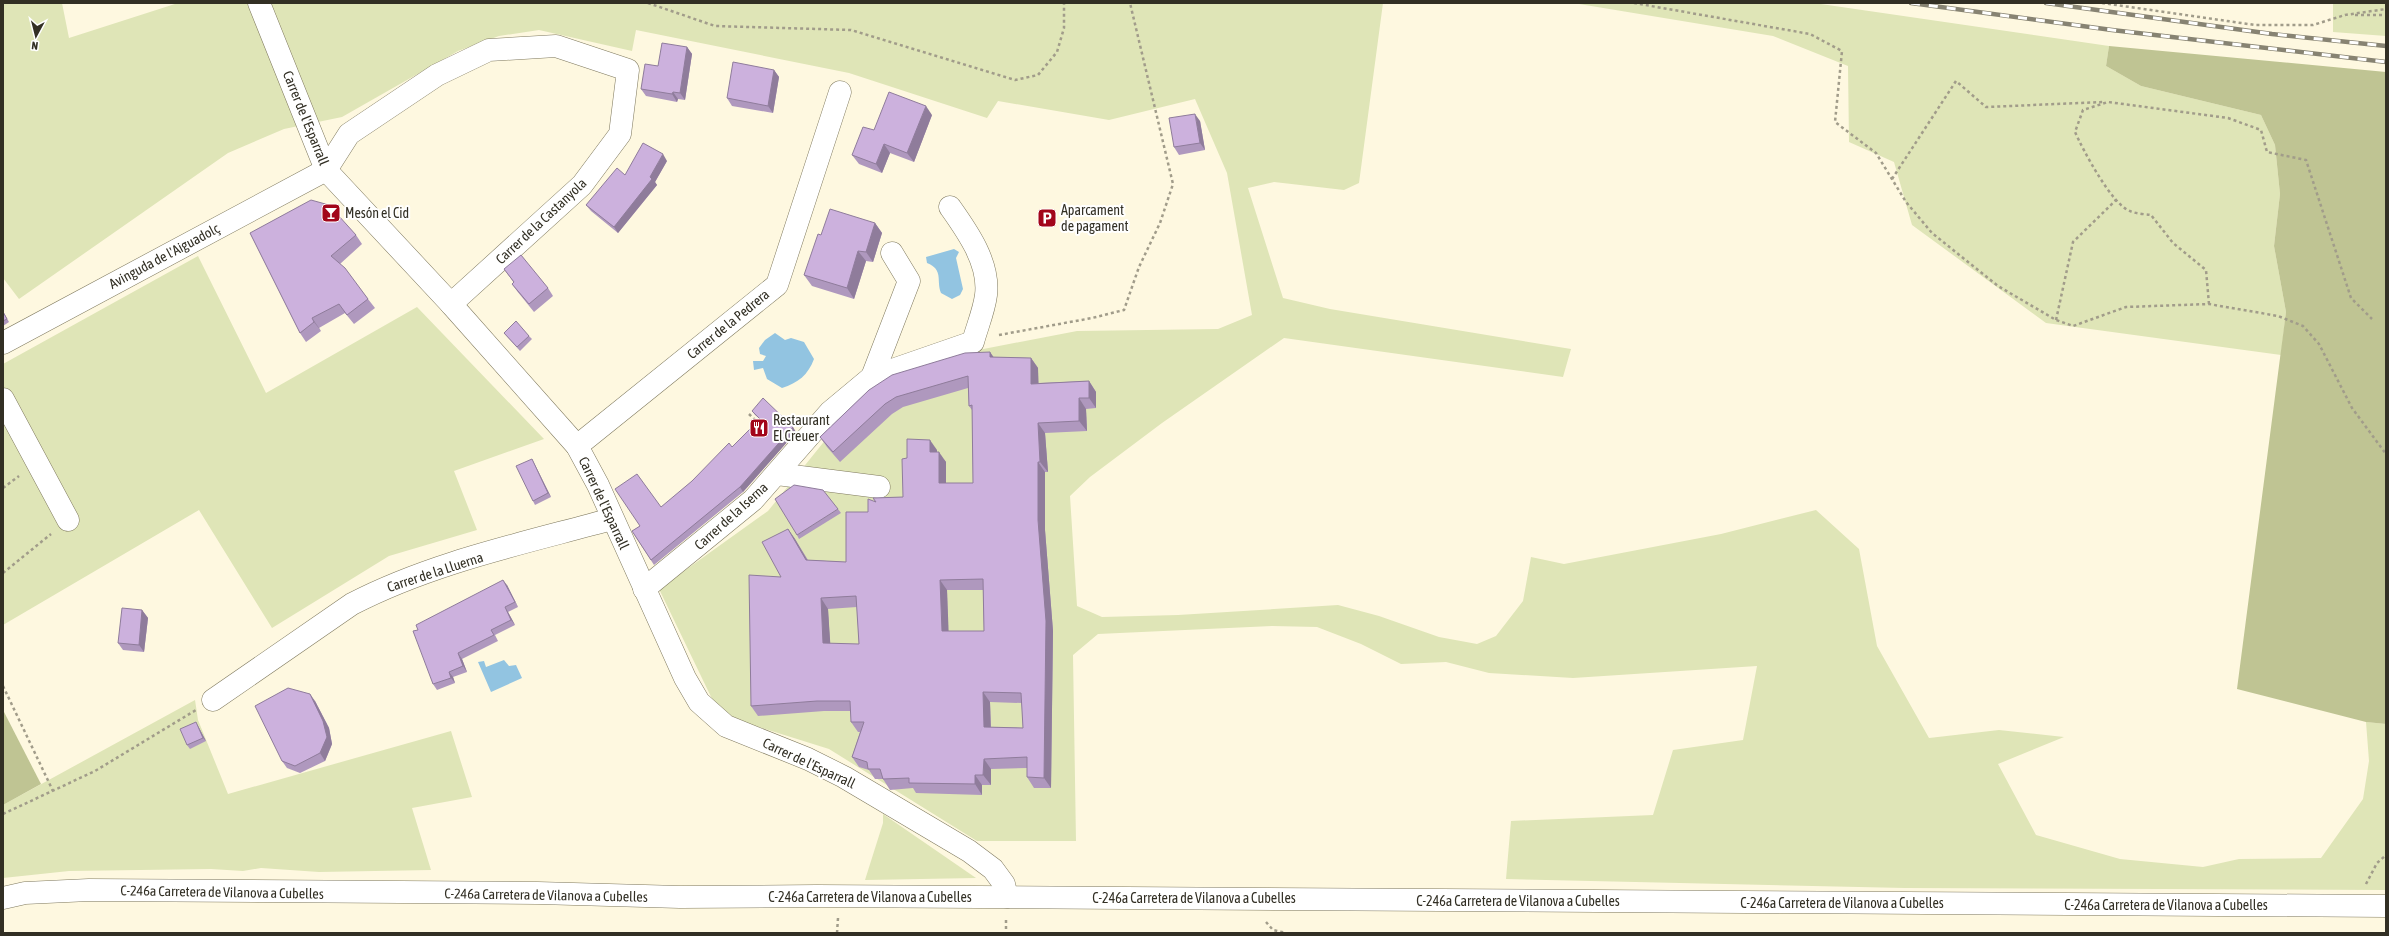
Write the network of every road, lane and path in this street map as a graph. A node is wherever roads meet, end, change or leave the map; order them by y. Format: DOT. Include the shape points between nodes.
graph roads {
  1 [pos="259,3"];
  2 [pos="648,3"];
  3 [pos="1064,3"];
  4 [pos="1130,3"];
  5 [pos="1634,3"];
  6 [pos="2102,3"];
  7 [pos="2386,9"];
  8 [pos="2386,14"];
  9 [pos="2345,15"];
  10 [pos="840,92"];
  11 [pos="2108,102"];
  12 [pos="326,170"];
  13 [pos="1892,179"];
  14 [pos="2116,200"];
  15 [pos="950,207"];
  16 [pos="892,253"];
  17 [pos="451,304"];
  18 [pos="2209,304"];
  19 [pos="2372,319"];
  20 [pos="2056,320"];
  21 [pos="973,342"];
  22 [pos="3,343"];
  23 [pos="872,377"];
  24 [pos="3,399"];
  25 [pos="749,414"];
  26 [pos="760,425"];
  27 [pos="577,446"];
  28 [pos="2386,454"];
  29 [pos="777,474"];
  30 [pos="879,487"];
  31 [pos="612,519"];
  32 [pos="68,520"];
  33 [pos="3,573"];
  34 [pos="644,589"];
  35 [pos="3,686"];
  36 [pos="213,700"];
  37 [pos="53,791"];
  38 [pos="3,814"];
  39 [pos="2386,855"];
  40 [pos="1007,897"];
  41 [pos="3,898"];
  42 [pos="2354,906"];
  43 [pos="2386,906"];
  1 -- 12 [label="street, Carrer de l'Esparrall"];
  2 -- 3 [label="path" via="715,26 851,30 1015,80 1038,75 1058,52 1064,28"];
  4 -- 21 [label="path" via="1173,184 1160,223 1124,310"];
  5 -- 13 [label="path" via="1810,34 1842,51 1835,122 1876,153"];
  6 -- 9 [label="path" via="2255,25 2313,25"];
  7 -- 9 [label="path"];
  8 -- 9 [label="path"];
  10 -- 27 [label="street, Carrer de la Pedrera" via="776,285"];
  11 -- 13 [label="path" via="1986,107 1956,81"];
  11 -- 14 [label="path" via="2083,110 2075,132 2087,158"];
  11 -- 19 [label="path" via="2228,118 2261,130 2267,152 2306,160 2351,298"];
  12 -- 17 [label="street, Carrer de l'Esparrall"];
  12 -- 17 [label="street, Carrer de la Castanyola" via="349,134 437,75 489,50 556,46 628,70 620,134 582,185"];
  12 -- 22 [label="street, Avinguda de l'Aiguadolç"];
  13 -- 20 [label="path" via="1906,202 1932,233 1998,286"];
  14 -- 18 [label="path" via="2129,211 2151,215 2173,243 2206,270"];
  14 -- 20 [label="path" via="2073,242"];
  15 -- 21 [label="street" via="966,229 978,254 986,280 984,307"];
  16 -- 23 [label="street" via="909,281"];
  17 -- 27 [label="street, Carrer de l'Esparrall"];
  18 -- 20 [label="path" via="2126,307 2074,326"];
  18 -- 28 [label="path" via="2278,316 2303,326 2319,344 2352,408"];
  21 -- 23 [label="street, Carrer de la Iserna"];
  23 -- 29 [label="street, Carrer de la Iserna" via="830,412"];
  24 -- 32 [label="street"];
  25 -- 26 [label="path"];
  27 -- 31 [label="street, Carrer de l'Esparrall" via="598,485"];
  29 -- 30 [label="street"];
  29 -- 34 [label="street, Carrer de la Iserna" via="754,500"];
  31 -- 34 [label="street, Carrer de l'Esparrall"];
  31 -- 36 [label="street, Carrer de la Lluerna" via="426,572 377,591 352,604"];
  32 -- 33 [label="path"];
  34 -- 40 [label="street, Carrer de l'Esparrall" via="685,678 699,702 712,716 726,726 808,759 844,777 969,851 994,869 1004,884"];
  35 -- 37 [label="path"];
  36 -- 37 [label="path" via="95,771"];
  37 -- 38 [label="path"];
  39 -- 42 [label="path" via="2377,862"];
  40 -- 41 [label="street, C-246a Carretera de Vilanova a Cubelles" via="680,897 538,893 89,890 25,893"];
  40 -- 42 [label="street, C-246a Carretera de Vilanova a Cubelles"];
  42 -- 43 [label="street, C-246a Carretera de Vilanova a Cubelles"];
}
